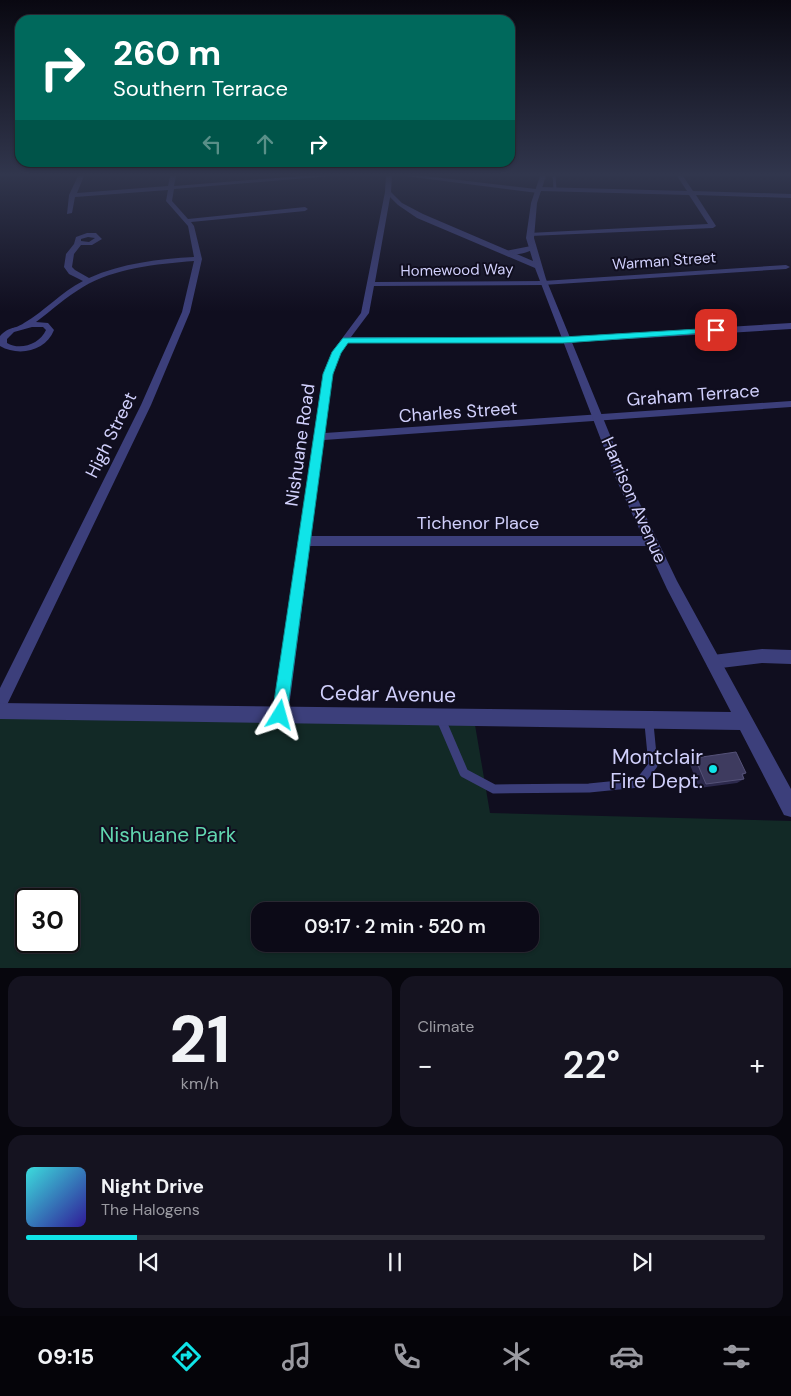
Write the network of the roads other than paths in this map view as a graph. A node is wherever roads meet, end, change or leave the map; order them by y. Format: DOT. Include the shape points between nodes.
graph roads {
  1 [pos="186,221"];
  2 [pos="382,221"];
  3 [pos="432,221"];
  4 [pos="531,221"];
  5 [pos="710,221"];
  6 [pos="530,234"];
  7 [pos="78,244"];
  8 [pos="531,248"];
  9 [pos="505,252"];
  10 [pos="198,259"];
  11 [pos="537,266"];
  12 [pos="786,267"];
  13 [pos="89,281"];
  14 [pos="543,283"];
  15 [pos="370,284"];
  16 [pos="28,324"];
  17 [pos="791,326"];
  18 [pos="346,340"];
  19 [pos="566,340"];
  20 [pos="791,404"];
  21 [pos="598,419"];
  22 [pos="319,437"];
  23 [pos="304,541"];
  24 [pos="651,541"];
  25 [pos="791,657"];
  26 [pos="713,662"];
  27 [pos="0,704"];
  28 [pos="0,711"];
  29 [pos="280,715"];
  30 [pos="440,717"];
  31 [pos="649,720"];
  32 [pos="744,721"];
  33 [pos="791,808"];
  1 -- 10 [label="street, High Street" via="191,226"];
  2 -- 15 [label="street, Nishuane Road"];
  3 -- 9 [label="street"];
  4 -- 6 [label="street, Harrison Avenue"];
  5 -- 6 [label="street" via="713,226"];
  6 -- 8 [label="street, Harrison Avenue"];
  7 -- 13 [label="street" via="70,254 68,267"];
  8 -- 9 [label="street"];
  8 -- 11 [label="street, Harrison Avenue"];
  9 -- 11 [label="street"];
  10 -- 13 [label="street" via="145,265"];
  10 -- 27 [label="street, High Street" via="186,312 146,405"];
  11 -- 14 [label="street, Harrison Avenue"];
  12 -- 14 [label="street, Warman Street"];
  13 -- 16 [label="street"];
  14 -- 15 [label="street, Homewood Way"];
  14 -- 19 [label="street, Harrison Avenue"];
  15 -- 18 [label="street, Nishuane Road" via="365,313"];
  16 -- 16 [label="street" via="6,334 3,344 11,349 22,349 42,342 50,334 44,325"];
  17 -- 19 [label="street"];
  18 -- 19 [label="street"];
  18 -- 22 [label="street, Nishuane Road" via="336,352 328,374"];
  19 -- 21 [label="street, Harrison Avenue"];
  20 -- 21 [label="street, Graham Terrace"];
  21 -- 22 [label="street, Charles Street"];
  21 -- 24 [label="street, Harrison Avenue"];
  22 -- 23 [label="street, Nishuane Road"];
  23 -- 24 [label="street, Tichenor Place"];
  23 -- 29 [label="street, Nishuane Road"];
  24 -- 26 [label="street, Harrison Avenue"];
  25 -- 26 [label="street" via="762,656"];
  26 -- 32 [label="street, Harrison Avenue"];
  28 -- 29 [label="street, Cedar Avenue"];
  29 -- 30 [label="street, Cedar Avenue"];
  30 -- 31 [label="street, Cedar Avenue"];
  30 -- 31 [label="lane" via="464,773 494,789 589,788 639,783 653,765"];
  31 -- 32 [label="street, Cedar Avenue"];
  32 -- 33 [label="street, Harrison Avenue"];
}
